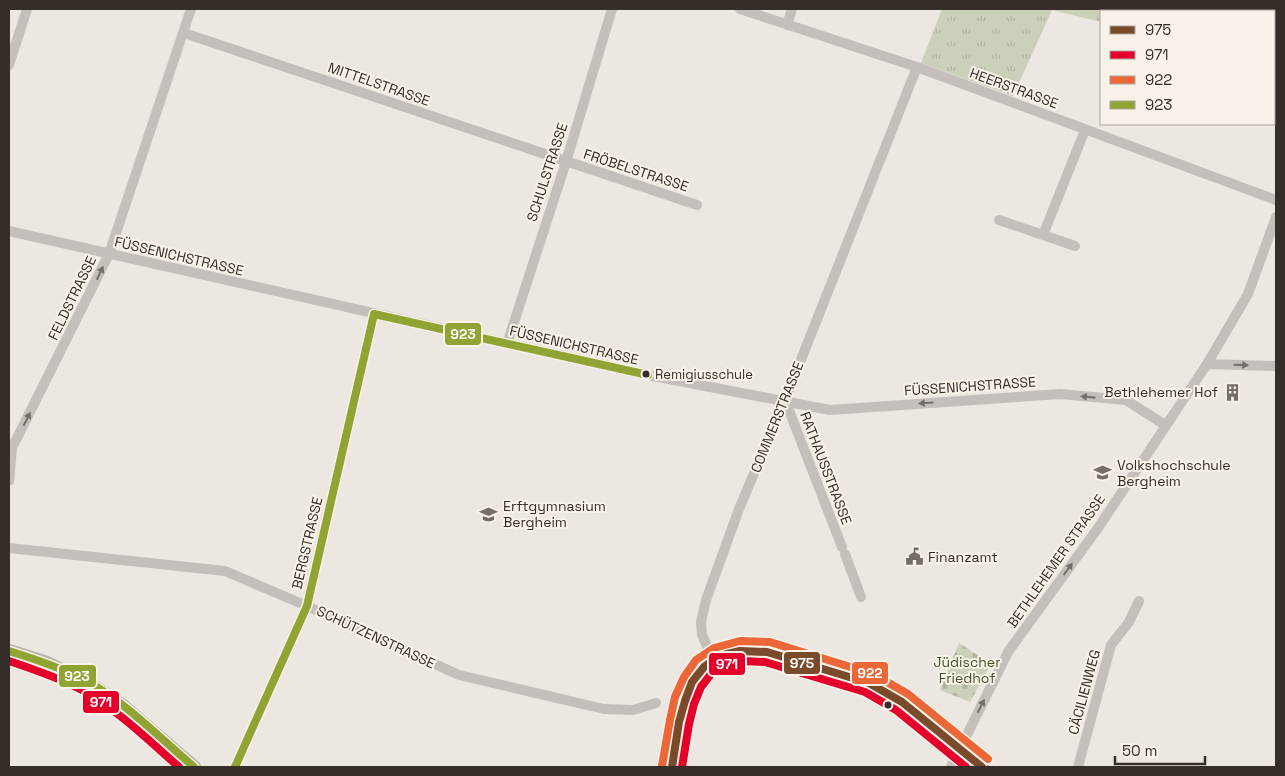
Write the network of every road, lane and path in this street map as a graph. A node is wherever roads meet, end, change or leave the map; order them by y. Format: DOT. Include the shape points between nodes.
graph roads {
  1 [pos="27,9"];
  2 [pos="191,9"];
  3 [pos="612,9"];
  4 [pos="740,9"];
  5 [pos="792,9"];
  6 [pos="787,25"];
  7 [pos="184,33"];
  8 [pos="9,65"];
  9 [pos="917,67"];
  10 [pos="1085,130"];
  11 [pos="566,162"];
  12 [pos="1276,200"];
  13 [pos="697,205"];
  14 [pos="1276,217"];
  15 [pos="999,220"];
  16 [pos="9,231"];
  17 [pos="1043,235"];
  18 [pos="1075,246"];
  19 [pos="109,254"];
  20 [pos="374,314"];
  21 [pos="507,344"];
  22 [pos="1207,364"];
  23 [pos="1276,366"];
  24 [pos="785,400"];
  25 [pos="1165,425"];
  26 [pos="9,474"];
  27 [pos="9,548"];
  28 [pos="862,597"];
  29 [pos="1139,601"];
  30 [pos="307,606"];
  31 [pos="9,651"];
  32 [pos="713,660"];
  33 [pos="656,703"];
  34 [pos="960,750"];
  35 [pos="194,767"];
  36 [pos="235,767"];
  37 [pos="672,767"];
  38 [pos="951,767"];
  39 [pos="982,767"];
  40 [pos="1078,767"];
  1 -- 8 [label="street"];
  2 -- 7 [label="street, FELDSTRASSE"];
  3 -- 11 [label="street, SCHULSTRASSE"];
  4 -- 6 [label="street, HEERSTRASSE"];
  5 -- 6 [label="street"];
  6 -- 9 [label="street, HEERSTRASSE"];
  7 -- 11 [label="street, MITTELSTRASSE"];
  7 -- 19 [label="street, FELDSTRASSE"];
  9 -- 10 [label="street, HEERSTRASSE"];
  9 -- 24 [label="street, COMMERSTRASSE"];
  10 -- 12 [label="street, HEERSTRASSE"];
  10 -- 17 [label="street"];
  11 -- 13 [label="street, FRÖBELSTRASSE"];
  11 -- 21 [label="street, SCHULSTRASSE"];
  14 -- 22 [label="street, BETHLEHEMER STRASSE" via="1248,294"];
  15 -- 17 [label="street"];
  16 -- 19 [label="street, FÜSSENICHSTRASSE"];
  17 -- 18 [label="street"];
  19 -- 20 [label="street, FÜSSENICHSTRASSE"];
  26 -- 19 [label="street, FELDSTRASSE, one-way" via="12,448"];
  20 -- 21 [label="street, FÜSSENICHSTRASSE"];
  20 -- 30 [label="street, BERGSTRASSE"];
  21 -- 24 [label="street, FÜSSENICHSTRASSE" via="648,375"];
  22 -- 23 [label="street, one-way"];
  22 -- 25 [label="street, BETHLEHEMER STRASSE"];
  25 -- 24 [label="street, FÜSSENICHSTRASSE, one-way" via="1126,400 1060,394 830,410"];
  24 -- 28 [label="street, RATHAUSSTRASSE"];
  24 -- 32 [label="street, COMMERSTRASSE" via="739,509 706,600 702,635"];
  34 -- 25 [label="street, BETHLEHEMER STRASSE, one-way" via="1008,652 1098,528"];
  27 -- 30 [label="street, SCHÜTZENSTRASSE" via="225,571"];
  29 -- 40 [label="street, CÄCILIENWEG" via="1129,622 1111,645"];
  30 -- 33 [label="street, SCHÜTZENSTRASSE" via="458,675 604,709 634,710"];
  30 -- 36 [label="street, BERGSTRASSE"];
  31 -- 35 [label="main road" via="48,663 86,682 124,706"];
  32 -- 34 [label="main road" via="732,651 751,649 869,683 902,702"];
  32 -- 37 [label="main road" via="695,676 682,704"];
  34 -- 38 [label="street, BETHLEHEMER STRASSE"];
  34 -- 39 [label="main road"];
}
